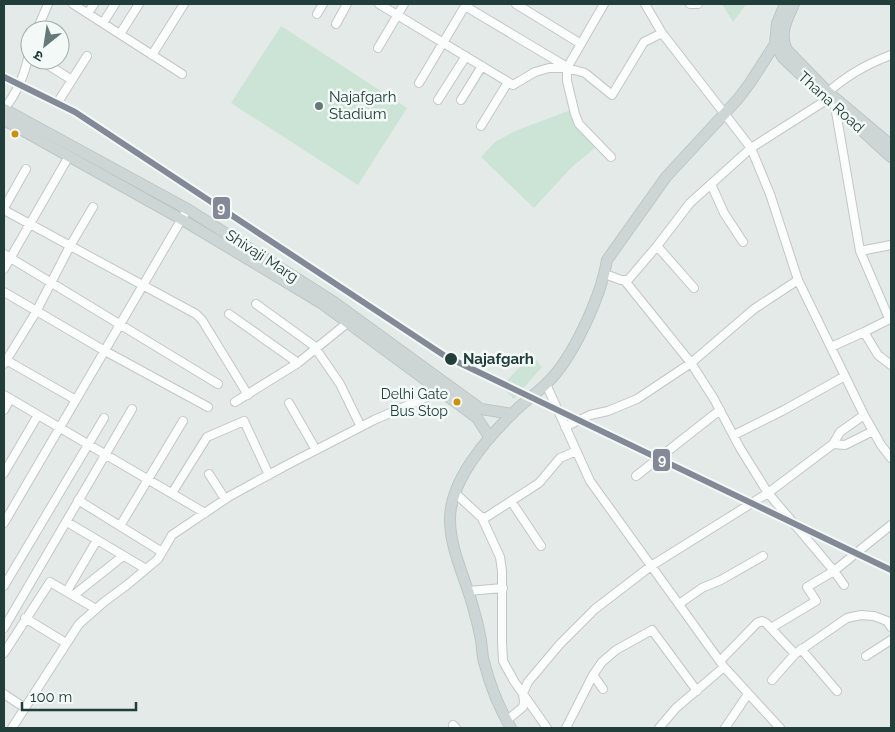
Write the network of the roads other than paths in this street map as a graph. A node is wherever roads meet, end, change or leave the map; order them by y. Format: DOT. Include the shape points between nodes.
graph roads {
  1 [pos="48,4"];
  2 [pos="73,4"];
  3 [pos="94,4"];
  4 [pos="116,4"];
  5 [pos="139,4"];
  6 [pos="184,4"];
  7 [pos="323,4"];
  8 [pos="347,4"];
  9 [pos="379,4"];
  10 [pos="404,4"];
  11 [pos="516,4"];
  12 [pos="604,4"];
  13 [pos="645,4"];
  14 [pos="690,4"];
  15 [pos="698,4"];
  16 [pos="785,4"];
  17 [pos="794,4"];
  18 [pos="466,5"];
  19 [pos="88,13"];
  20 [pos="317,14"];
  21 [pos="398,15"];
  22 [pos="41,20"];
  23 [pos="103,23"];
  24 [pos="336,24"];
  25 [pos="662,33"];
  26 [pos="120,34"];
  27 [pos="443,43"];
  28 [pos="779,43"];
  29 [pos="581,44"];
  30 [pos="378,48"];
  31 [pos="152,55"];
  32 [pos="891,55"];
  33 [pos="87,56"];
  34 [pos="466,56"];
  35 [pos="482,66"];
  36 [pos="567,68"];
  37 [pos="24,70"];
  38 [pos="56,70"];
  39 [pos="182,74"];
  40 [pos="72,80"];
  41 [pos="508,82"];
  42 [pos="419,83"];
  43 [pos="828,98"];
  44 [pos="438,100"];
  45 [pos="461,100"];
  46 [pos="58,102"];
  47 [pos="4,109"];
  48 [pos="725,113"];
  49 [pos="4,120"];
  50 [pos="481,126"];
  51 [pos="891,144"];
  52 [pos="751,148"];
  53 [pos="69,156"];
  54 [pos="611,157"];
  55 [pos="891,157"];
  56 [pos="26,169"];
  57 [pos="711,184"];
  58 [pos="93,207"];
  59 [pos="4,209"];
  60 [pos="189,210"];
  61 [pos="181,219"];
  62 [pos="29,224"];
  63 [pos="743,242"];
  64 [pos="891,245"];
  65 [pos="70,246"];
  66 [pos="657,246"];
  67 [pos="860,251"];
  68 [pos="7,256"];
  69 [pos="265,264"];
  70 [pos="4,269"];
  71 [pos="605,274"];
  72 [pos="798,280"];
  73 [pos="626,281"];
  74 [pos="52,283"];
  75 [pos="143,286"];
  76 [pos="694,288"];
  77 [pos="4,292"];
  78 [pos="256,304"];
  79 [pos="36,311"];
  80 [pos="229,314"];
  81 [pos="350,320"];
  82 [pos="120,324"];
  83 [pos="864,332"];
  84 [pos="831,347"];
  85 [pos="317,348"];
  86 [pos="105,351"];
  87 [pos="5,362"];
  88 [pos="298,363"];
  89 [pos="691,363"];
  90 [pos="891,365"];
  91 [pos="845,376"];
  92 [pos="218,384"];
  93 [pos="546,384"];
  94 [pos="445,388"];
  95 [pos="248,395"];
  96 [pos="7,397"];
  97 [pos="76,400"];
  98 [pos="235,402"];
  99 [pos="289,403"];
  100 [pos="208,407"];
  101 [pos="132,408"];
  102 [pos="4,410"];
  103 [pos="720,410"];
  104 [pos="512,414"];
  105 [pos="38,415"];
  106 [pos="864,415"];
  107 [pos="104,418"];
  108 [pos="184,421"];
  109 [pos="361,427"];
  110 [pos="565,427"];
  111 [pos="60,428"];
  112 [pos="873,431"];
  113 [pos="734,435"];
  114 [pos="490,438"];
  115 [pos="88,444"];
  116 [pos="833,444"];
  117 [pos="316,450"];
  118 [pos="576,451"];
  119 [pos="106,454"];
  120 [pos="891,457"];
  121 [pos="4,473"];
  122 [pos="208,474"];
  123 [pos="269,475"];
  124 [pos="636,476"];
  125 [pos="148,480"];
  126 [pos="172,493"];
  127 [pos="455,493"];
  128 [pos="768,493"];
  129 [pos="225,499"];
  130 [pos="78,500"];
  131 [pos="511,501"];
  132 [pos="205,513"];
  133 [pos="482,518"];
  134 [pos="67,522"];
  135 [pos="4,524"];
  136 [pos="891,525"];
  137 [pos="120,526"];
  138 [pos="97,540"];
  139 [pos="541,546"];
  140 [pos="162,552"];
  141 [pos="123,556"];
  142 [pos="763,556"];
  143 [pos="651,566"];
  144 [pos="146,569"];
  145 [pos="834,571"];
  146 [pos="844,584"];
  147 [pos="4,586"];
  148 [pos="503,588"];
  149 [pos="468,591"];
  150 [pos="71,593"];
  151 [pos="679,604"];
  152 [pos="96,608"];
  153 [pos="6,618"];
  154 [pos="25,618"];
  155 [pos="890,622"];
  156 [pos="4,628"];
  157 [pos="771,628"];
  158 [pos="891,640"];
  159 [pos="66,643"];
  160 [pos="4,651"];
  161 [pos="798,651"];
  162 [pos="866,656"];
  163 [pos="722,664"];
  164 [pos="593,675"];
  165 [pos="772,680"];
  166 [pos="603,689"];
  167 [pos="697,691"];
  168 [pos="837,691"];
  169 [pos="523,693"];
  170 [pos="4,694"];
  171 [pos="748,694"];
  172 [pos="25,708"];
  173 [pos="509,724"];
  174 [pos="12,728"];
  175 [pos="547,728"];
  176 [pos="566,728"];
  177 [pos="659,728"];
  178 [pos="724,728"];
  179 [pos="780,728"];
  1 -- 22 [label="street"];
  2 -- 19 [label="street"];
  3 -- 19 [label="street"];
  4 -- 23 [label="street"];
  5 -- 26 [label="street"];
  6 -- 31 [label="street"];
  7 -- 20 [label="street"];
  8 -- 24 [label="street"];
  9 -- 21 [label="street"];
  10 -- 21 [label="street"];
  11 -- 29 [label="street"];
  12 -- 29 [label="street"];
  13 -- 25 [label="street"];
  14 -- 15 [label="street"];
  16 -- 28 [label="main road" via="777,23"];
  17 -- 28 [label="main road"];
  18 -- 27 [label="street"];
  18 -- 36 [label="street"];
  19 -- 23 [label="street"];
  21 -- 27 [label="street"];
  21 -- 30 [label="street"];
  23 -- 26 [label="street"];
  25 -- 36 [label="street" via="644,42 612,95 585,73"];
  25 -- 48 [label="street"];
  26 -- 31 [label="street"];
  27 -- 34 [label="street"];
  27 -- 42 [label="street"];
  28 -- 43 [label="main road, Thana Road" via="782,58"];
  28 -- 48 [label="main road"];
  29 -- 36 [label="street"];
  31 -- 39 [label="street"];
  32 -- 43 [label="street" via="836,84"];
  33 -- 40 [label="street"];
  34 -- 35 [label="street"];
  34 -- 44 [label="street"];
  35 -- 41 [label="street"];
  35 -- 45 [label="street"];
  36 -- 41 [label="street" via="549,68 513,85"];
  36 -- 54 [label="street" via="574,114"];
  37 -- 47 [label="street" via="13,98"];
  38 -- 40 [label="street"];
  40 -- 46 [label="street"];
  41 -- 50 [label="street"];
  43 -- 51 [label="main road"];
  43 -- 52 [label="street"];
  43 -- 55 [label="main road, Thana Road"];
  43 -- 67 [label="street"];
  47 -- 60 [label="main road, Shivaji Marg"];
  48 -- 52 [label="street"];
  48 -- 71 [label="main road" via="666,177 607,260"];
  49 -- 53 [label="main road, Shivaji Marg"];
  52 -- 57 [label="street"];
  52 -- 72 [label="street"];
  53 -- 61 [label="main road, Shivaji Marg"];
  53 -- 62 [label="street"];
  56 -- 59 [label="street"];
  57 -- 63 [label="street" via="724,213"];
  57 -- 66 [label="street" via="686,207"];
  58 -- 65 [label="street"];
  59 -- 62 [label="street"];
  60 -- 61 [label="street"];
  60 -- 69 [label="main road, Shivaji Marg"];
  61 -- 69 [label="main road, Shivaji Marg"];
  61 -- 75 [label="street"];
  62 -- 65 [label="street"];
  62 -- 68 [label="street"];
  64 -- 67 [label="street"];
  65 -- 74 [label="street"];
  65 -- 75 [label="street"];
  66 -- 73 [label="street"];
  66 -- 76 [label="street"];
  67 -- 83 [label="street" via="888,316 884,323"];
  68 -- 70 [label="street"];
  68 -- 74 [label="street"];
  69 -- 81 [label="main road, Shivaji Marg"];
  71 -- 73 [label="street"];
  71 -- 93 [label="main road" via="580,333"];
  72 -- 84 [label="street"];
  72 -- 89 [label="street" via="754,309"];
  73 -- 89 [label="street"];
  74 -- 79 [label="street"];
  74 -- 82 [label="street"];
  75 -- 82 [label="street"];
  75 -- 95 [label="street" via="199,317"];
  77 -- 79 [label="street"];
  78 -- 85 [label="street"];
  79 -- 86 [label="street"];
  79 -- 87 [label="street"];
  80 -- 88 [label="street"];
  81 -- 85 [label="street"];
  81 -- 94 [label="main road, Shivaji Marg"];
  82 -- 86 [label="street"];
  82 -- 92 [label="street"];
  83 -- 84 [label="street"];
  83 -- 90 [label="street" via="878,355"];
  84 -- 91 [label="street"];
  85 -- 88 [label="street"];
  85 -- 109 [label="street" via="340,384"];
  86 -- 97 [label="street"];
  86 -- 100 [label="street"];
  87 -- 97 [label="street"];
  88 -- 95 [label="street"];
  89 -- 103 [label="street"];
  89 -- 110 [label="street" via="638,398"];
  91 -- 106 [label="street"];
  91 -- 113 [label="street"];
  93 -- 104 [label="main road"];
  93 -- 110 [label="street"];
  94 -- 104 [label="main road, Shivaji Marg" via="481,409"];
  94 -- 109 [label="street"];
  94 -- 114 [label="main road, Shivaji Marg" via="477,418"];
  95 -- 98 [label="street"];
  96 -- 102 [label="street"];
  96 -- 105 [label="street"];
  97 -- 111 [label="street"];
  99 -- 117 [label="street"];
  101 -- 119 [label="street"];
  103 -- 113 [label="street"];
  103 -- 124 [label="street"];
  104 -- 114 [label="main road"];
  105 -- 111 [label="street"];
  105 -- 121 [label="street"];
  106 -- 112 [label="street"];
  106 -- 116 [label="street" via="840,432"];
  107 -- 115 [label="street"];
  108 -- 125 [label="street"];
  109 -- 117 [label="street"];
  110 -- 118 [label="street"];
  111 -- 115 [label="street"];
  111 -- 135 [label="street"];
  112 -- 116 [label="street" via="845,446"];
  112 -- 120 [label="street"];
  113 -- 128 [label="street"];
  114 -- 127 [label="main road" via="461,478"];
  115 -- 119 [label="street"];
  115 -- 147 [label="street"];
  116 -- 128 [label="street"];
  117 -- 123 [label="street"];
  118 -- 131 [label="street" via="560,458 539,483"];
  118 -- 143 [label="street" via="590,481"];
  119 -- 125 [label="street"];
  119 -- 130 [label="street"];
  122 -- 129 [label="street"];
  123 -- 126 [label="street" via="244,421 208,437"];
  123 -- 129 [label="street"];
  125 -- 126 [label="street"];
  125 -- 137 [label="street"];
  126 -- 132 [label="street"];
  127 -- 133 [label="street"];
  127 -- 149 [label="main road" via="450,518 452,544"];
  128 -- 143 [label="street"];
  128 -- 145 [label="street"];
  129 -- 132 [label="street"];
  130 -- 134 [label="street"];
  130 -- 137 [label="street"];
  131 -- 133 [label="street"];
  131 -- 139 [label="street"];
  132 -- 140 [label="street" via="172,535"];
  133 -- 148 [label="street" via="500,557"];
  134 -- 138 [label="street"];
  134 -- 153 [label="street"];
  136 -- 145 [label="street"];
  137 -- 140 [label="street"];
  138 -- 141 [label="street"];
  138 -- 150 [label="street"];
  140 -- 144 [label="street"];
  141 -- 144 [label="street"];
  141 -- 150 [label="street"];
  142 -- 151 [label="street"];
  143 -- 151 [label="street"];
  143 -- 169 [label="street" via="575,628 528,682"];
  144 -- 152 [label="street"];
  145 -- 146 [label="street"];
  145 -- 157 [label="street" via="807,587 816,601"];
  148 -- 149 [label="street"];
  148 -- 169 [label="street" via="503,661"];
  149 -- 173 [label="main road" via="481,639 483,660 494,694"];
  150 -- 152 [label="street"];
  150 -- 154 [label="street" via="50,582"];
  151 -- 163 [label="street"];
  152 -- 159 [label="street"];
  153 -- 156 [label="street"];
  154 -- 159 [label="street"];
  154 -- 160 [label="street"];
  155 -- 161 [label="street" via="874,616 847,618"];
  157 -- 161 [label="street"];
  157 -- 163 [label="street" via="762,621 757,623"];
  158 -- 162 [label="street"];
  159 -- 172 [label="street"];
  161 -- 165 [label="street"];
  161 -- 168 [label="street"];
  163 -- 167 [label="street"];
  163 -- 171 [label="street"];
  164 -- 166 [label="street"];
  164 -- 167 [label="street" via="616,650 652,630"];
  164 -- 176 [label="street"];
  167 -- 177 [label="street"];
  169 -- 173 [label="street" via="523,707"];
  169 -- 175 [label="street"];
  170 -- 172 [label="street"];
  171 -- 178 [label="street"];
  171 -- 179 [label="street"];
  172 -- 174 [label="street"];
}
